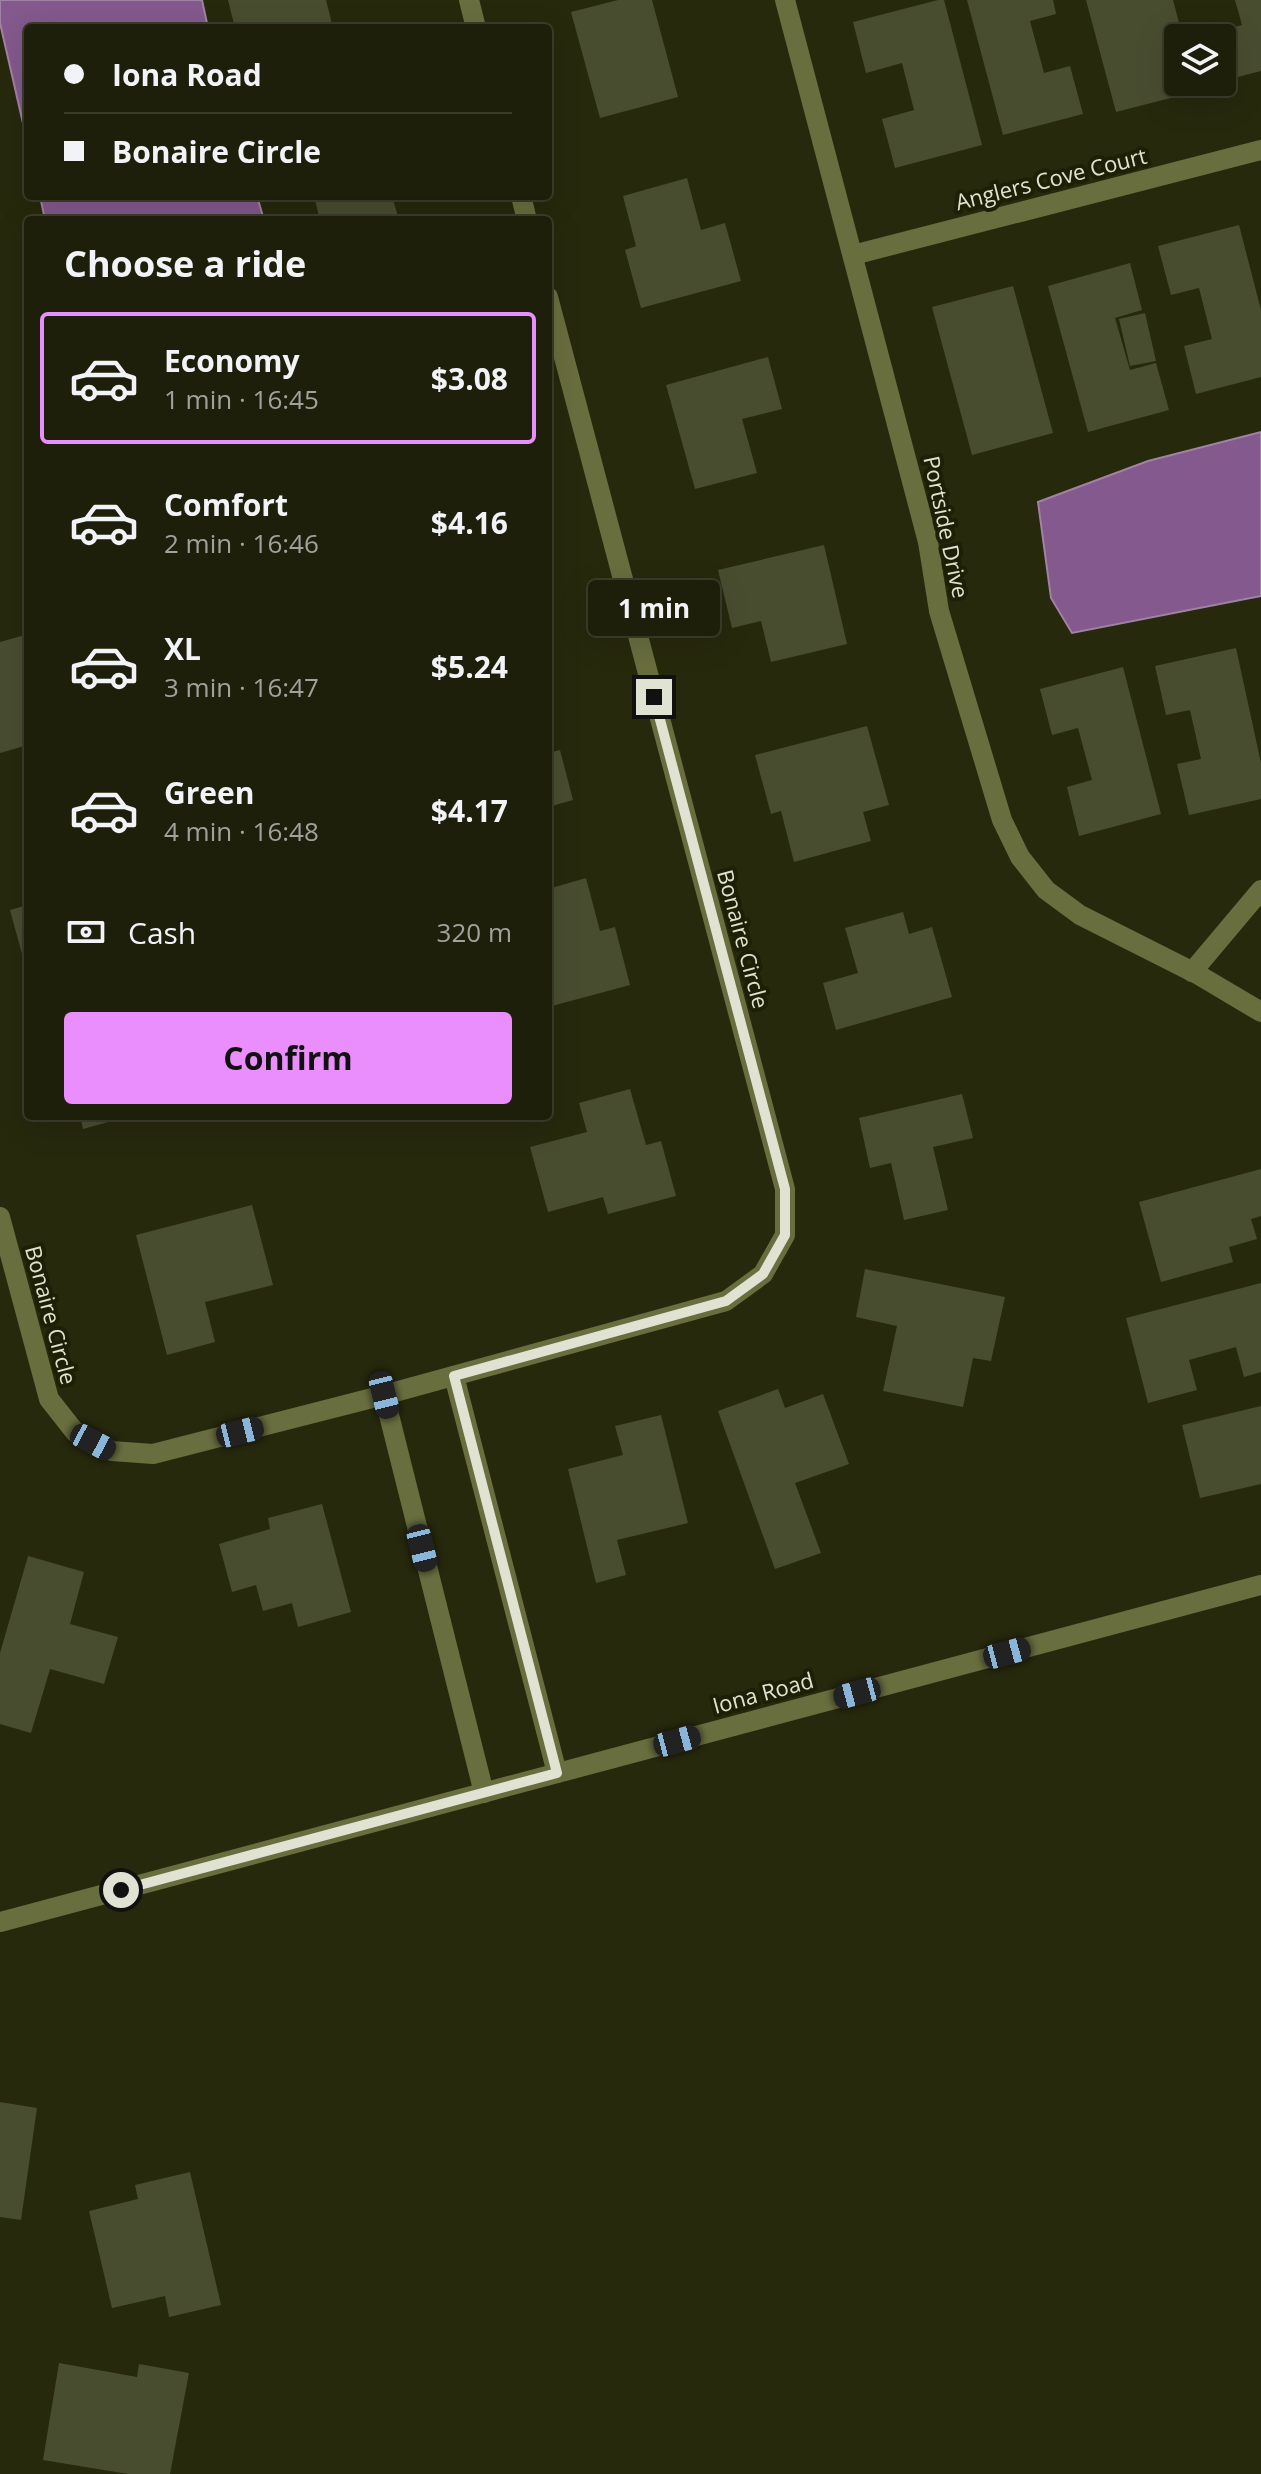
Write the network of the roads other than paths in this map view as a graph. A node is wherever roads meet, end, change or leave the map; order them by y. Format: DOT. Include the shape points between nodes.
graph roads {
  1 [pos="469,0"];
  2 [pos="785,0"];
  3 [pos="475,24"];
  4 [pos="1261,150"];
  5 [pos="853,255"];
  6 [pos="552,312"];
  7 [pos="1261,890"];
  8 [pos="1192,972"];
  9 [pos="1261,1012"];
  10 [pos="0,1217"];
  11 [pos="454,1376"];
  12 [pos="384,1395"];
  13 [pos="1261,1585"];
  14 [pos="557,1773"];
  15 [pos="484,1793"];
  16 [pos="0,1922"];
  1 -- 3 [label="street"];
  2 -- 5 [label="street, Portside Drive"];
  4 -- 5 [label="street, Anglers Cove Court"];
  5 -- 8 [label="street, Portside Drive" via="928,542 939,611 1002,820 1020,857 1046,890 1116,936"];
  6 -- 11 [label="street, Bonaire Circle" via="785,1189 785,1235 763,1274 726,1301"];
  7 -- 8 [label="street"];
  8 -- 9 [label="street, Portside Drive"];
  10 -- 12 [label="street, Bonaire Circle" via="49,1399 75,1432 112,1451 153,1454"];
  11 -- 12 [label="street, Bonaire Circle"];
  11 -- 14 [label="street"];
  12 -- 15 [label="street"];
  13 -- 14 [label="street, Iona Road"];
  14 -- 15 [label="street, Iona Road"];
  15 -- 16 [label="street, Iona Road"];
}
